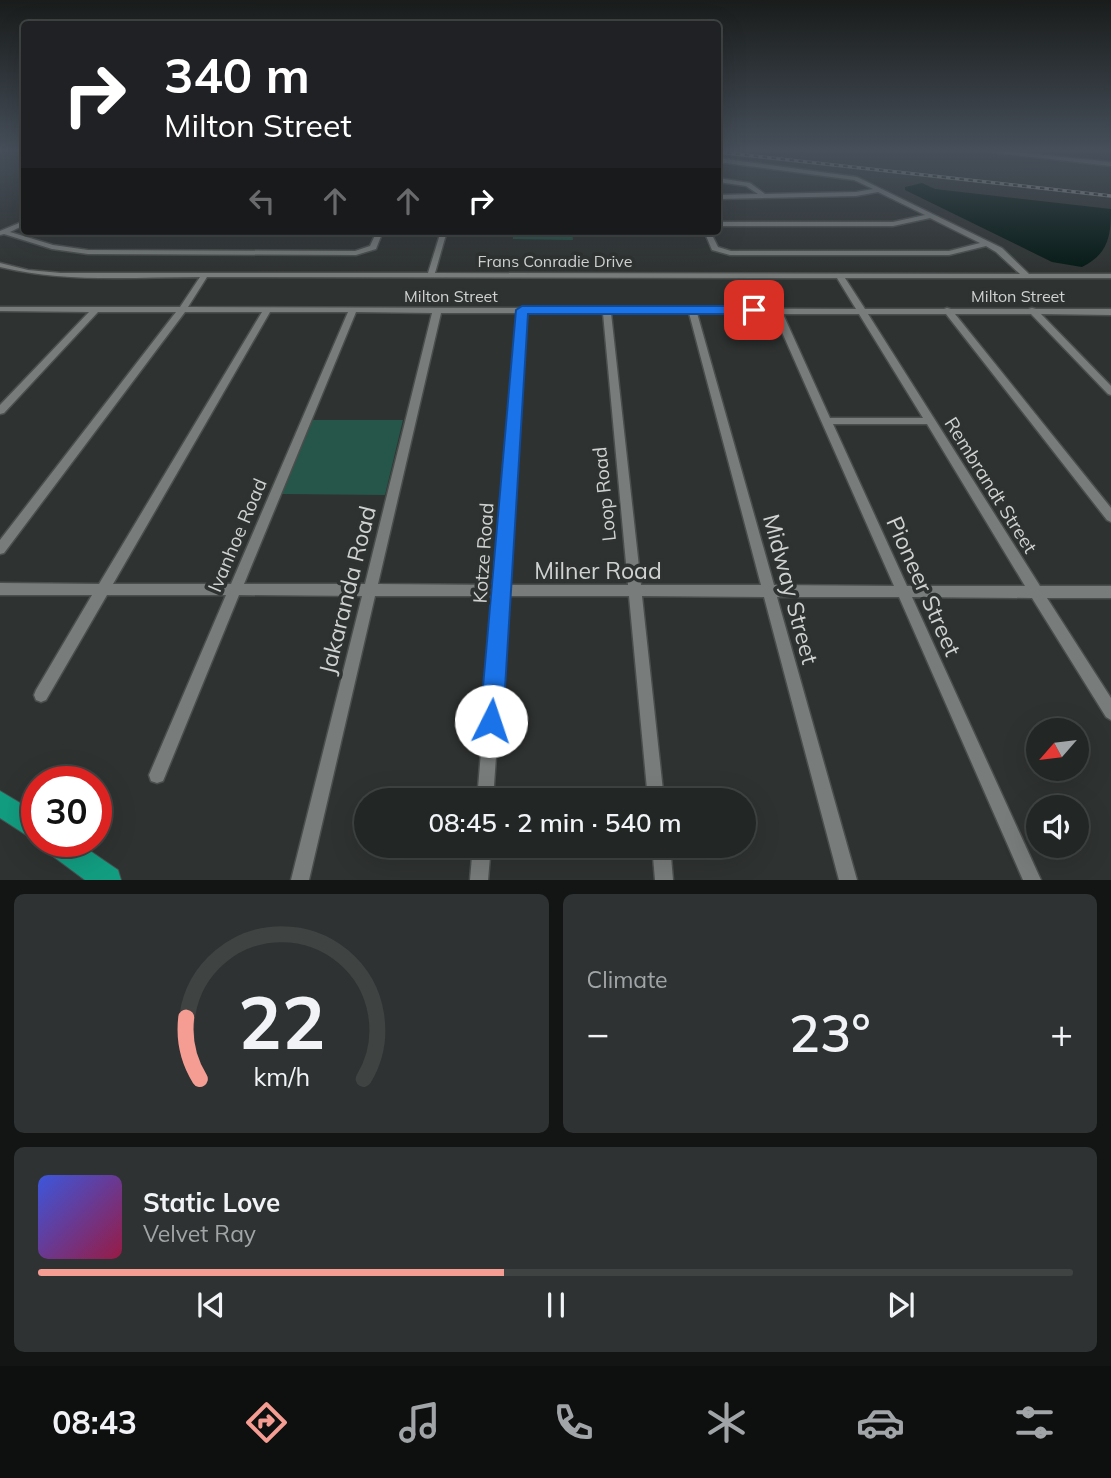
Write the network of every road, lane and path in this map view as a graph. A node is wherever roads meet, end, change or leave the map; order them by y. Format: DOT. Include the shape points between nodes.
graph roads {
  1 [pos="758,191"];
  2 [pos="873,191"];
  3 [pos="881,191"];
  4 [pos="762,194"];
  5 [pos="721,197"];
  6 [pos="931,216"];
  7 [pos="21,224"];
  8 [pos="721,224"];
  9 [pos="2,233"];
  10 [pos="378,235"];
  11 [pos="443,235"];
  12 [pos="709,235"];
  13 [pos="986,244"];
  14 [pos="0,265"];
  15 [pos="205,275"];
  16 [pos="431,275"];
  17 [pos="840,275"];
  18 [pos="1027,276"];
  19 [pos="1111,276"];
  20 [pos="96,309"];
  21 [pos="181,309"];
  22 [pos="267,310"];
  23 [pos="353,310"];
  24 [pos="437,310"];
  25 [pos="522,310"];
  26 [pos="607,310"];
  27 [pos="692,310"];
  28 [pos="777,310"];
  29 [pos="862,310"];
  30 [pos="947,310"];
  31 [pos="1032,310"];
  32 [pos="2,311"];
  33 [pos="1111,312"];
  34 [pos="1111,392"];
  35 [pos="0,411"];
  36 [pos="827,421"];
  37 [pos="930,421"];
  38 [pos="1111,517"];
  39 [pos="0,549"];
  40 [pos="0,589"];
  41 [pos="103,589"];
  42 [pos="235,590"];
  43 [pos="369,590"];
  44 [pos="501,590"];
  45 [pos="635,591"];
  46 [pos="769,591"];
  47 [pos="903,591"];
  48 [pos="1036,592"];
  49 [pos="1111,592"];
  50 [pos="41,695"];
  51 [pos="1111,712"];
  52 [pos="158,775"];
  53 [pos="486,788"];
  54 [pos="655,788"];
  55 [pos="0,803"];
  56 [pos="21,818"];
  57 [pos="75,857"];
  58 [pos="481,858"];
  59 [pos="662,858"];
  60 [pos="108,880"];
  61 [pos="300,880"];
  62 [pos="479,880"];
  63 [pos="664,880"];
  64 [pos="848,880"];
  65 [pos="1032,880"];
  1 -- 4 [label="street"];
  2 -- 4 [label="street"];
  3 -- 6 [label="street"];
  4 -- 5 [label="street"];
  6 -- 8 [label="street" via="893,224"];
  6 -- 13 [label="street"];
  7 -- 9 [label="street"];
  9 -- 10 [label="street" via="88,252 356,253 373,247"];
  11 -- 16 [label="street"];
  12 -- 13 [label="street" via="715,248 730,253 949,253"];
  13 -- 18 [label="street" via="1004,253"];
  14 -- 15 [label="street, Frans Conradie Drive" via="50,274"];
  15 -- 16 [label="street, Frans Conradie Drive"];
  15 -- 21 [label="street"];
  16 -- 17 [label="street, Frans Conradie Drive"];
  17 -- 18 [label="street, Frans Conradie Drive"];
  17 -- 29 [label="street, Rembrandt Street"];
  18 -- 19 [label="street, Frans Conradie Drive"];
  20 -- 21 [label="street, Milton Street"];
  20 -- 32 [label="street, Milton Street"];
  20 -- 35 [label="street"];
  21 -- 22 [label="street, Milton Street"];
  21 -- 39 [label="street"];
  22 -- 23 [label="street, Milton Street"];
  22 -- 41 [label="street"];
  23 -- 24 [label="street, Milton Street"];
  23 -- 42 [label="street, Ivanhoe Road"];
  24 -- 25 [label="street, Milton Street"];
  24 -- 43 [label="street, Jakaranda Road"];
  25 -- 26 [label="street, Milton Street"];
  25 -- 44 [label="street, Kotze Road"];
  26 -- 27 [label="street, Milton Street"];
  26 -- 45 [label="street, Loop Road"];
  27 -- 28 [label="street, Milton Street"];
  27 -- 46 [label="street, Midway Street"];
  28 -- 29 [label="street, Milton Street"];
  28 -- 36 [label="street, Pioneer Street"];
  29 -- 30 [label="street, Milton Street"];
  29 -- 37 [label="street, Rembrandt Street"];
  30 -- 31 [label="street, Milton Street"];
  30 -- 38 [label="street"];
  31 -- 33 [label="street, Milton Street"];
  31 -- 34 [label="street"];
  36 -- 37 [label="street"];
  36 -- 47 [label="street, Pioneer Street"];
  37 -- 48 [label="street, Rembrandt Street"];
  40 -- 41 [label="street, Milner Road"];
  41 -- 42 [label="street, Milner Road"];
  41 -- 50 [label="street"];
  42 -- 43 [label="street, Milner Road"];
  42 -- 52 [label="street, Ivanhoe Road"];
  43 -- 44 [label="street, Milner Road"];
  43 -- 61 [label="street, Jakaranda Road"];
  44 -- 45 [label="street, Milner Road"];
  44 -- 53 [label="street, Kotze Road"];
  45 -- 46 [label="street, Milner Road"];
  45 -- 54 [label="street, Loop Road"];
  46 -- 47 [label="street, Milner Road"];
  46 -- 64 [label="street, Midway Street"];
  47 -- 48 [label="street, Milner Road"];
  47 -- 65 [label="street, Pioneer Street"];
  48 -- 49 [label="street, Milner Road"];
  48 -- 51 [label="street, Rembrandt Street"];
  55 -- 56 [label="highway"];
  57 -- 60 [label="highway"];
  58 -- 62 [label="street"];
  59 -- 63 [label="street"];
}
